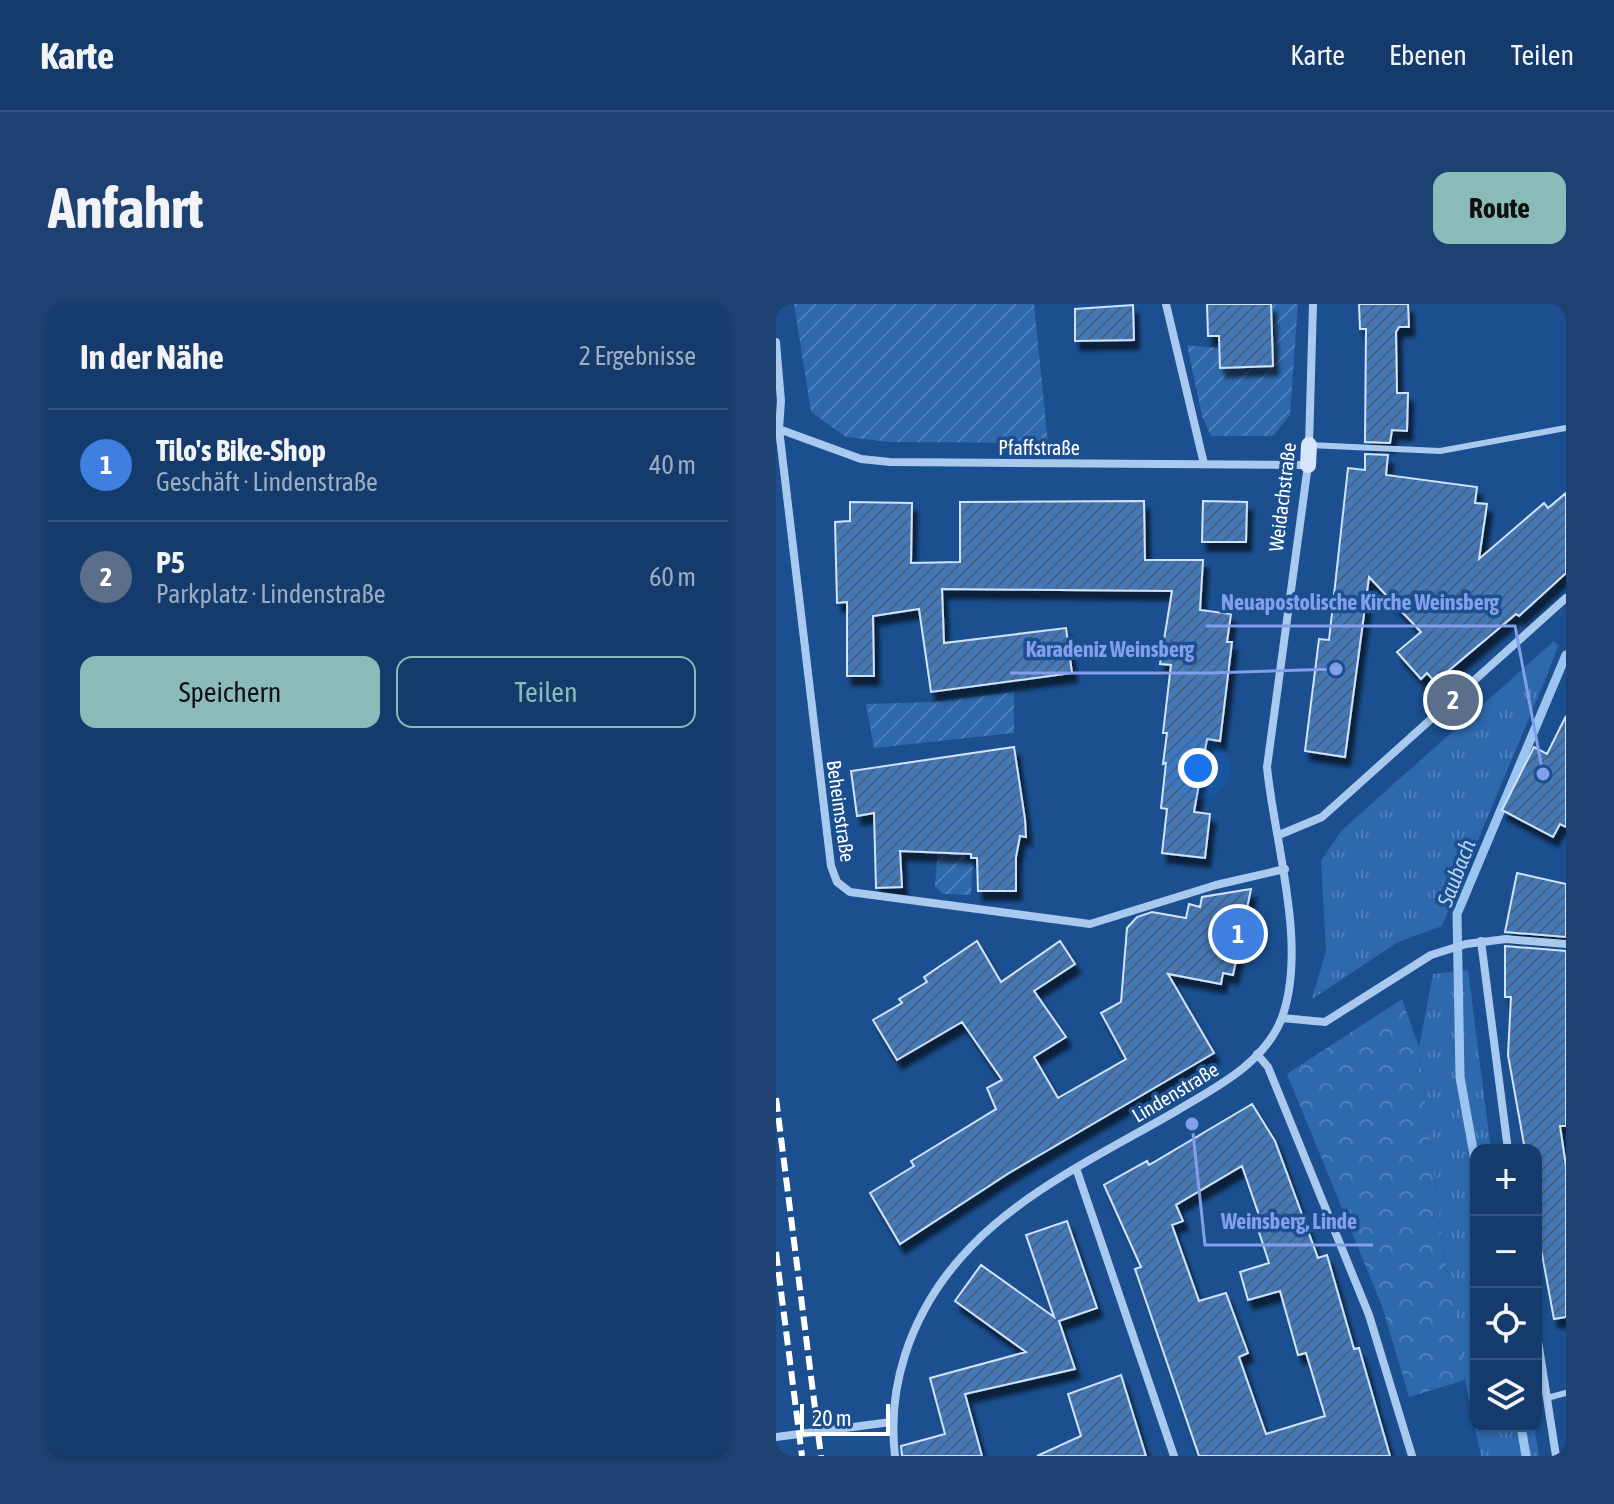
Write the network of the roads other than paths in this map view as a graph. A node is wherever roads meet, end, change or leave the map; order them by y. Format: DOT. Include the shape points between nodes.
graph roads {
  1 [pos="1166,304"];
  2 [pos="1313,304"];
  3 [pos="776,342"];
  4 [pos="777,428"];
  5 [pos="1566,428"];
  6 [pos="1309,445"];
  7 [pos="1204,464"];
  8 [pos="1308,465"];
  9 [pos="1566,598"];
  10 [pos="1279,835"];
  11 [pos="1285,869"];
  12 [pos="1481,941"];
  13 [pos="1566,944"];
  14 [pos="1282,1018"];
  15 [pos="1257,1054"];
  16 [pos="1507,1144"];
  17 [pos="1076,1168"];
  18 [pos="1541,1360"];
  19 [pos="1566,1393"];
  20 [pos="1547,1398"];
  21 [pos="891,1422"];
  22 [pos="776,1437"];
  23 [pos="895,1456"];
  24 [pos="1174,1456"];
  25 [pos="1412,1456"];
  26 [pos="1556,1456"];
  1 -- 7 [label="street"];
  2 -- 6 [label="street, Weidachstraße"];
  3 -- 4 [label="street, Beheimstraße" via="781,401"];
  4 -- 7 [label="street, Pfaffstraße" via="861,459 890,462"];
  4 -- 11 [label="street, Beheimstraße" via="837,882 850,892 1090,924"];
  5 -- 6 [label="lane" via="1440,451"];
  6 -- 8 [label="street, Weidachstraße"];
  7 -- 8 [label="street, Pfaffstraße"];
  8 -- 10 [label="street, Weidachstraße" via="1267,767"];
  9 -- 10 [label="street" via="1322,817"];
  10 -- 11 [label="street, Lindenstraße"];
  11 -- 14 [label="street, Lindenstraße" via="1291,965"];
  12 -- 13 [label="street"];
  12 -- 14 [label="street" via="1431,955 1325,1022"];
  12 -- 16 [label="street"];
  14 -- 15 [label="street, Lindenstraße"];
  15 -- 17 [label="street, Lindenstraße" via="1222,1085"];
  15 -- 25 [label="street" via="1268,1067 1369,1315"];
  17 -- 21 [label="street, Lindenstraße" via="998,1220 941,1278 914,1327"];
  17 -- 24 [label="street"];
  18 -- 20 [label="street"];
  19 -- 20 [label="lane"];
  20 -- 26 [label="street"];
  21 -- 22 [label="street"];
  21 -- 23 [label="street"];
}
